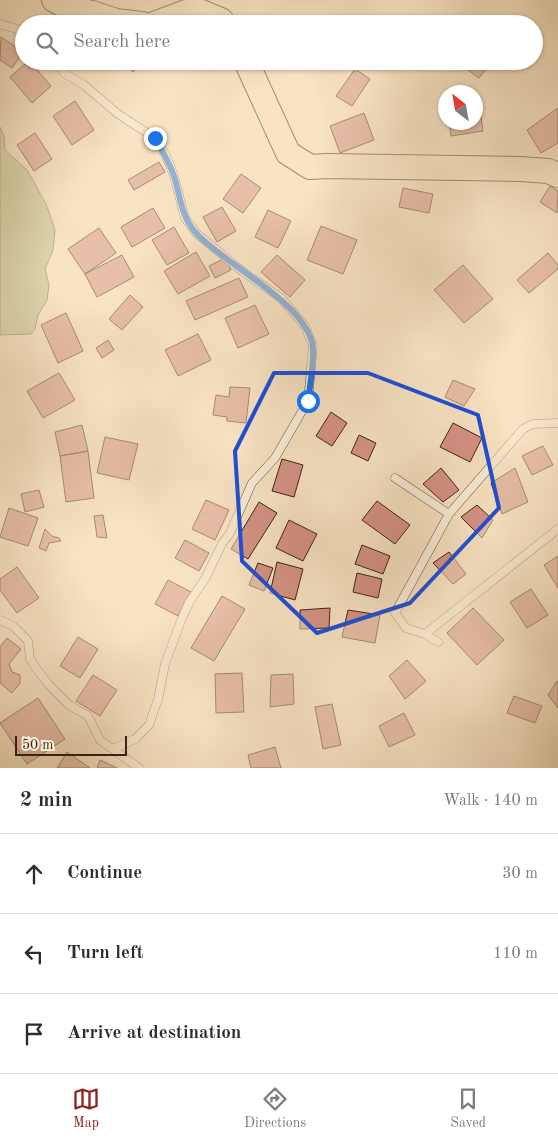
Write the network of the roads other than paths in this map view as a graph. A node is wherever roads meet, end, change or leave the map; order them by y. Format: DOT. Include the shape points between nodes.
graph roads {
  1 [pos="54,0"];
  2 [pos="98,15"];
  3 [pos="178,15"];
  4 [pos="209,15"];
  5 [pos="0,24"];
  6 [pos="15,28"];
  7 [pos="62,70"];
  8 [pos="250,70"];
  9 [pos="558,175"];
  10 [pos="558,423"];
  11 [pos="395,478"];
  12 [pos="449,514"];
  13 [pos="558,528"];
  14 [pos="0,620"];
  15 [pos="424,634"];
  16 [pos="438,642"];
  17 [pos="113,749"];
  18 [pos="139,768"];
  1 -- 2 [label="main road" via="69,8"];
  3 -- 4 [label="main road" via="194,9"];
  5 -- 6 [label="lane"];
  7 -- 17 [label="lane" via="155,138 174,176 185,218 196,233 281,298 305,326 313,346 308,401 275,458 252,483 230,533 190,601 165,664 158,699 148,725 135,739"];
  8 -- 9 [label="main road" via="288,153 310,167 520,169 548,170"];
  10 -- 12 [label="lane" via="532,424 523,429"];
  11 -- 12 [label="lane"];
  12 -- 15 [label="lane" via="395,613 406,628"];
  13 -- 15 [label="lane"];
  14 -- 17 [label="lane" via="13,626 28,641 30,659 48,685 69,705 88,716 100,740"];
  15 -- 16 [label="lane"];
  17 -- 18 [label="lane"];
}
